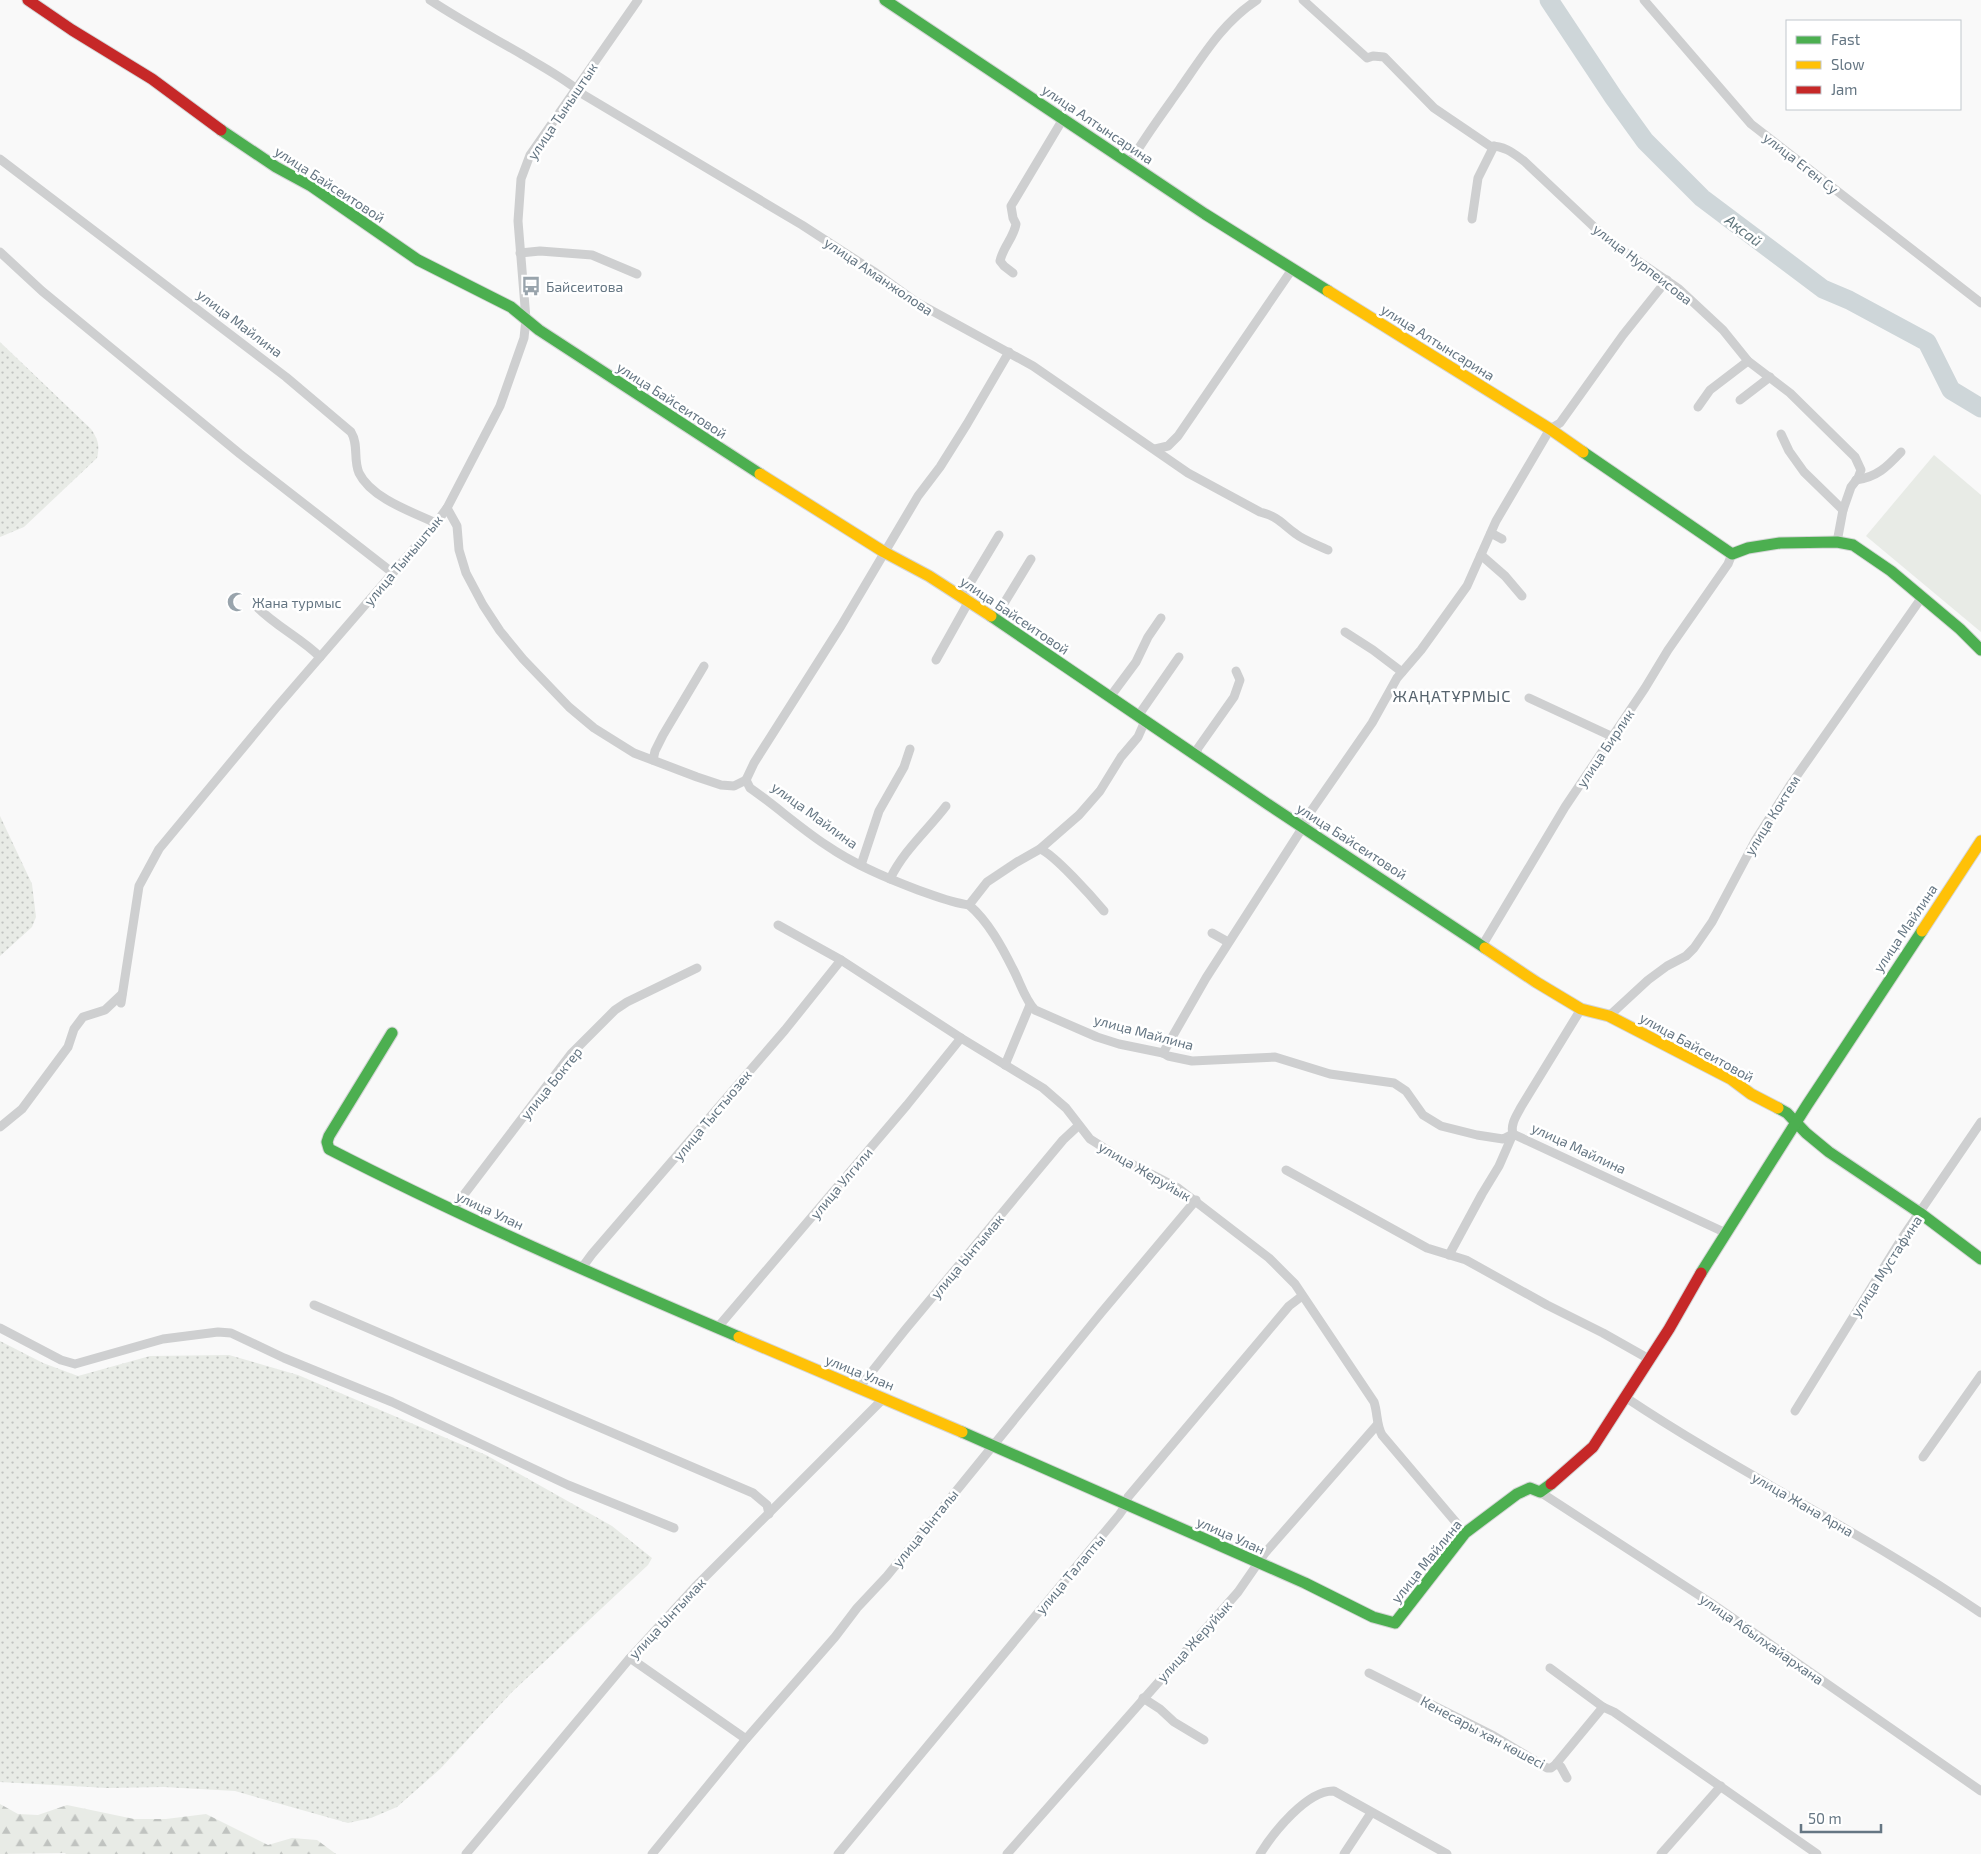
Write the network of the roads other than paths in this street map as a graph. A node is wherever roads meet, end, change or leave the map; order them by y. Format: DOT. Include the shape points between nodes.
graph roads {
  1 [pos="28,0"];
  2 [pos="430,0"];
  3 [pos="638,0"];
  4 [pos="885,0"];
  5 [pos="1257,0"];
  6 [pos="1303,0"];
  7 [pos="1644,0"];
  8 [pos="576,88"];
  9 [pos="1063,119"];
  10 [pos="1494,146"];
  11 [pos="0,159"];
  12 [pos="1129,164"];
  13 [pos="1472,219"];
  14 [pos="0,252"];
  15 [pos="520,253"];
  16 [pos="1293,268"];
  17 [pos="1013,273"];
  18 [pos="637,274"];
  19 [pos="1667,280"];
  20 [pos="1981,303"];
  21 [pos="526,319"];
  22 [pos="1009,352"];
  23 [pos="1748,361"];
  24 [pos="1770,377"];
  25 [pos="1740,400"];
  26 [pos="1698,407"];
  27 [pos="1550,430"];
  28 [pos="1781,434"];
  29 [pos="1155,448"];
  30 [pos="1901,452"];
  31 [pos="1856,480"];
  32 [pos="447,508"];
  33 [pos="1843,510"];
  34 [pos="436,523"];
  35 [pos="1491,534"];
  36 [pos="999,535"];
  37 [pos="1502,539"];
  38 [pos="1837,542"];
  39 [pos="1328,550"];
  40 [pos="884,552"];
  41 [pos="1732,554"];
  42 [pos="1482,555"];
  43 [pos="1031,559"];
  44 [pos="393,573"];
  45 [pos="1522,596"];
  46 [pos="1922,597"];
  47 [pos="966,599"];
  48 [pos="258,608"];
  49 [pos="994,618"];
  50 [pos="1161,618"];
  51 [pos="1345,632"];
  52 [pos="1981,650"];
  53 [pos="320,657"];
  54 [pos="1179,657"];
  55 [pos="936,660"];
  56 [pos="704,666"];
  57 [pos="1236,671"];
  58 [pos="1402,672"];
  59 [pos="1110,697"];
  60 [pos="1529,698"];
  61 [pos="1142,719"];
  62 [pos="1611,736"];
  63 [pos="910,749"];
  64 [pos="1196,754"];
  65 [pos="653,760"];
  66 [pos="746,780"];
  67 [pos="946,806"];
  68 [pos="1303,828"];
  69 [pos="1981,841"];
  70 [pos="1040,849"];
  71 [pos="861,865"];
  72 [pos="890,878"];
  73 [pos="969,905"];
  74 [pos="1104,911"];
  75 [pos="778,925"];
  76 [pos="1212,933"];
  77 [pos="1228,942"];
  78 [pos="1482,946"];
  79 [pos="842,960"];
  80 [pos="697,968"];
  81 [pos="1030,1005"];
  82 [pos="1581,1008"];
  83 [pos="1609,1016"];
  84 [pos="392,1033"];
  85 [pos="961,1038"];
  86 [pos="1163,1052"];
  87 [pos="1005,1065"];
  88 [pos="1798,1122"];
  89 [pos="1981,1122"];
  90 [pos="1078,1126"];
  91 [pos="0,1127"];
  92 [pos="1513,1134"];
  93 [pos="1286,1170"];
  94 [pos="1196,1200"];
  95 [pos="453,1209"];
  96 [pos="1920,1213"];
  97 [pos="1726,1233"];
  98 [pos="1449,1255"];
  99 [pos="1981,1259"];
  100 [pos="581,1269"];
  101 [pos="1302,1296"];
  102 [pos="314,1305"];
  103 [pos="718,1326"];
  104 [pos="0,1328"];
  105 [pos="1649,1359"];
  106 [pos="1981,1375"];
  107 [pos="858,1389"];
  108 [pos="1625,1397"];
  109 [pos="884,1398"];
  110 [pos="1795,1411"];
  111 [pos="1377,1425"];
  112 [pos="992,1446"];
  113 [pos="1923,1457"];
  114 [pos="1540,1492"];
  115 [pos="1126,1505"];
  116 [pos="769,1514"];
  117 [pos="674,1528"];
  118 [pos="1465,1533"];
  119 [pos="1260,1563"];
  120 [pos="1981,1613"];
  121 [pos="1395,1623"];
  122 [pos="630,1658"];
  123 [pos="1550,1668"];
  124 [pos="1369,1674"];
  125 [pos="1144,1698"];
  126 [pos="1603,1707"];
  127 [pos="746,1739"];
  128 [pos="1204,1740"];
  129 [pos="1557,1763"];
  130 [pos="1567,1778"];
  131 [pos="1721,1786"];
  132 [pos="1981,1791"];
  133 [pos="1371,1813"];
  134 [pos="466,1854"];
  135 [pos="652,1854"];
  136 [pos="838,1854"];
  137 [pos="1007,1854"];
  138 [pos="1260,1854"];
  139 [pos="1344,1854"];
  140 [pos="1447,1854"];
  141 [pos="1660,1854"];
  142 [pos="1817,1854"];
  1 -- 21 [label="street, улица Байсеитовой" via="152,79 195,112 418,260"];
  2 -- 8 [label="street, улица Аманжолова"];
  3 -- 8 [label="street, улица Тыныштык"];
  4 -- 9 [label="street, улица Алтынсарина"];
  5 -- 12 [label="street" via="1229,22 1206,49"];
  6 -- 10 [label="street, улица Нурпеисова" via="1367,58 1384,57 1434,108"];
  7 -- 20 [label="street, улица Еген Су" via="1751,124"];
  8 -- 15 [label="street, улица Тыныштык" via="530,154 521,179"];
  8 -- 22 [label="street, улица Аманжолова" via="660,142 802,225 916,302"];
  9 -- 12 [label="street, улица Алтынсарина"];
  9 -- 17 [label="street" via="1011,206 1016,224 1000,261"];
  10 -- 13 [label="street" via="1478,178"];
  10 -- 19 [label="street, улица Нурпеисова" via="1509,150 1524,161 1609,240"];
  11 -- 34 [label="street, улица Майлина" via="293,383 351,432 356,440 359,473 367,484 382,497"];
  12 -- 16 [label="street, улица Алтынсарина"];
  14 -- 44 [label="street" via="42,291 254,466"];
  15 -- 18 [label="street" via="540,250 592,255"];
  15 -- 21 [label="street, улица Тыныштык"];
  16 -- 27 [label="street, улица Алтынсарина"];
  16 -- 29 [label="street" via="1178,436 1168,446"];
  19 -- 23 [label="street, улица Нурпеисова" via="1722,330"];
  19 -- 27 [label="street" via="1623,334 1560,424"];
  21 -- 32 [label="street, улица Тыныштык" via="524,338 500,406"];
  21 -- 40 [label="street, улица Байсеитовой" via="722,451"];
  22 -- 29 [label="street, улица Аманжолова"];
  22 -- 40 [label="street" via="967,424"];
  23 -- 24 [label="street, улица Нурпеисова"];
  23 -- 26 [label="street" via="1710,390"];
  24 -- 25 [label="street"];
  24 -- 31 [label="street, улица Нурпеисова" via="1855,457 1861,470"];
  27 -- 35 [label="street"];
  27 -- 41 [label="street, улица Алтынсарина"];
  28 -- 33 [label="street" via="1804,472"];
  29 -- 39 [label="street, улица Аманжолова" via="1188,473 1247,506 1270,514 1296,534"];
  30 -- 31 [label="street" via="1875,476"];
  31 -- 33 [label="street, улица Нурпеисова"];
  32 -- 34 [label="street, улица Тыныштык"];
  32 -- 65 [label="street" via="457,526 466,574 500,631 543,680 594,728"];
  33 -- 38 [label="street, улица Нурпеисова"];
  34 -- 44 [label="street, улица Тыныштык"];
  35 -- 37 [label="street"];
  35 -- 42 [label="street"];
  36 -- 47 [label="street" via="966,590"];
  38 -- 41 [label="street" via="1780,543"];
  38 -- 46 [label="street" via="1852,545 1866,553"];
  40 -- 47 [label="street, улица Байсеитовой"];
  40 -- 66 [label="street"];
  41 -- 62 [label="street, улица Бирлик"];
  42 -- 45 [label="street"];
  42 -- 58 [label="street" via="1467,586"];
  43 -- 49 [label="street"];
  44 -- 53 [label="street, улица Тыныштык"];
  46 -- 52 [label="street"];
  46 -- 83 [label="street, улица Коктем" via="1791,784 1694,948 1648,980"];
  47 -- 49 [label="street, улица Байсеитовой"];
  47 -- 55 [label="street"];
  48 -- 53 [label="street"];
  49 -- 59 [label="street, улица Байсеитовой"];
  50 -- 59 [label="street" via="1136,662"];
  51 -- 58 [label="street"];
  53 -- 91 [label="street, улица Тыныштык" via="160,849 139,886 122,999 83,1017 74,1029 68,1047 22,1109"];
  54 -- 61 [label="street"];
  56 -- 65 [label="street" via="663,735"];
  57 -- 64 [label="street" via="1240,680 1234,697"];
  58 -- 68 [label="street" via="1360,744 1309,814"];
  59 -- 61 [label="street, улица Байсеитовой"];
  60 -- 62 [label="street"];
  61 -- 64 [label="street, улица Байсеитовой"];
  61 -- 70 [label="street" via="1138,737 1100,791"];
  62 -- 78 [label="street, улица Бирлик"];
  63 -- 71 [label="street" via="904,767 879,811"];
  64 -- 68 [label="street, улица Байсеитовой"];
  65 -- 66 [label="street" via="721,785 734,786"];
  66 -- 71 [label="street, улица Майлина" via="750,788 826,846"];
  67 -- 72 [label="street" via="898,862"];
  68 -- 77 [label="street"];
  68 -- 78 [label="street, улица Байсеитовой"];
  69 -- 88 [label="street, улица Майлина"];
  70 -- 73 [label="street" via="987,882"];
  70 -- 74 [label="street"];
  71 -- 72 [label="street, улица Майлина"];
  72 -- 73 [label="street, улица Майлина"];
  73 -- 81 [label="street" via="987,925"];
  75 -- 79 [label="street, улица Жеруйык"];
  76 -- 77 [label="street"];
  77 -- 86 [label="street"];
  78 -- 82 [label="street, улица Байсеитовой"];
  79 -- 85 [label="street, улица Жеруйык"];
  79 -- 100 [label="street, улица Тыстыозек"];
  80 -- 95 [label="street, улица Боктер" via="615,1010 571,1054"];
  81 -- 86 [label="street, улица Майлина" via="1097,1037"];
  81 -- 87 [label="street"];
  82 -- 83 [label="street, улица Байсеитовой"];
  82 -- 92 [label="street" via="1521,1107 1513,1122"];
  83 -- 88 [label="street, улица Байсеитовой" via="1731,1079"];
  84 -- 95 [label="street, улица Улан" via="329,1136 329,1149"];
  85 -- 87 [label="street, улица Жеруйык"];
  85 -- 103 [label="street, улица Улгили"];
  86 -- 92 [label="street, улица Майлина" via="1192,1062 1275,1057 1330,1074 1394,1082 1406,1091 1423,1115 1441,1126 1503,1139"];
  87 -- 90 [label="street, улица Жеруйык" via="1043,1088 1066,1108"];
  88 -- 96 [label="street, улица Байсеитовой" via="1829,1152"];
  88 -- 97 [label="street, улица Майлина"];
  89 -- 96 [label="street, улица Мустафина"];
  90 -- 94 [label="street, улица Жеруйык" via="1090,1140"];
  90 -- 107 [label="street, улица Ынтымак"];
  92 -- 97 [label="street, улица Майлина"];
  92 -- 98 [label="street" via="1499,1166"];
  93 -- 98 [label="street" via="1427,1248"];
  94 -- 101 [label="street, улица Жеруйык" via="1269,1258 1295,1284"];
  94 -- 112 [label="street, улица Ынталы"];
  95 -- 100 [label="street, улица Улан"];
  96 -- 99 [label="street, улица Байсеитовой"];
  96 -- 110 [label="street, улица Мустафина"];
  97 -- 105 [label="street, улица Майлина"];
  98 -- 105 [label="street" via="1466,1260"];
  100 -- 103 [label="street, улица Улан"];
  101 -- 111 [label="street, улица Жеруйык" via="1374,1402"];
  101 -- 115 [label="street, улица Талапты" via="1289,1306 1128,1497"];
  102 -- 116 [label="street" via="752,1493 767,1505"];
  103 -- 107 [label="street, улица Улан"];
  104 -- 117 [label="street" via="75,1364 162,1339 231,1333 392,1402 568,1485"];
  105 -- 108 [label="street, улица Майлина"];
  106 -- 113 [label="street"];
  107 -- 109 [label="street, улица Улан"];
  108 -- 114 [label="street, улица Майлина" via="1593,1448"];
  108 -- 120 [label="street, улица Жана Арна"];
  109 -- 112 [label="street, улица Улан"];
  109 -- 116 [label="street, улица Ынтымак"];
  111 -- 118 [label="street, улица Жеруйык"];
  111 -- 119 [label="street, улица Жеруйык" via="1265,1553"];
  112 -- 115 [label="street, улица Улан"];
  112 -- 127 [label="street, улица Ынталы" via="887,1576"];
  114 -- 118 [label="street, улица Майлина" via="1530,1488 1517,1494"];
  114 -- 132 [label="street, улица Абылхайархана" via="1711,1603"];
  115 -- 119 [label="street, улица Улан"];
  115 -- 136 [label="street, улица Талапты"];
  116 -- 122 [label="street, улица Ынтымак" via="695,1587"];
  118 -- 121 [label="street, улица Майлина"];
  119 -- 121 [label="street, улица Улан" via="1373,1617"];
  119 -- 125 [label="street, улица Жеруйык"];
  122 -- 127 [label="street"];
  122 -- 134 [label="street, улица Ынтымак"];
  123 -- 126 [label="street"];
  124 -- 129 [label="street, Кенесары хан көшесі" via="1462,1719 1547,1768"];
  125 -- 128 [label="street"];
  125 -- 137 [label="street, улица Жеруйык"];
  126 -- 129 [label="street, Кенесары хан көшесі"];
  126 -- 131 [label="street"];
  127 -- 135 [label="street, улица Ынталы"];
  129 -- 130 [label="street"];
  131 -- 141 [label="street"];
  131 -- 142 [label="street"];
  133 -- 138 [label="street" via="1334,1791 1328,1791 1290,1814"];
  133 -- 139 [label="street"];
  133 -- 140 [label="street"];
}
